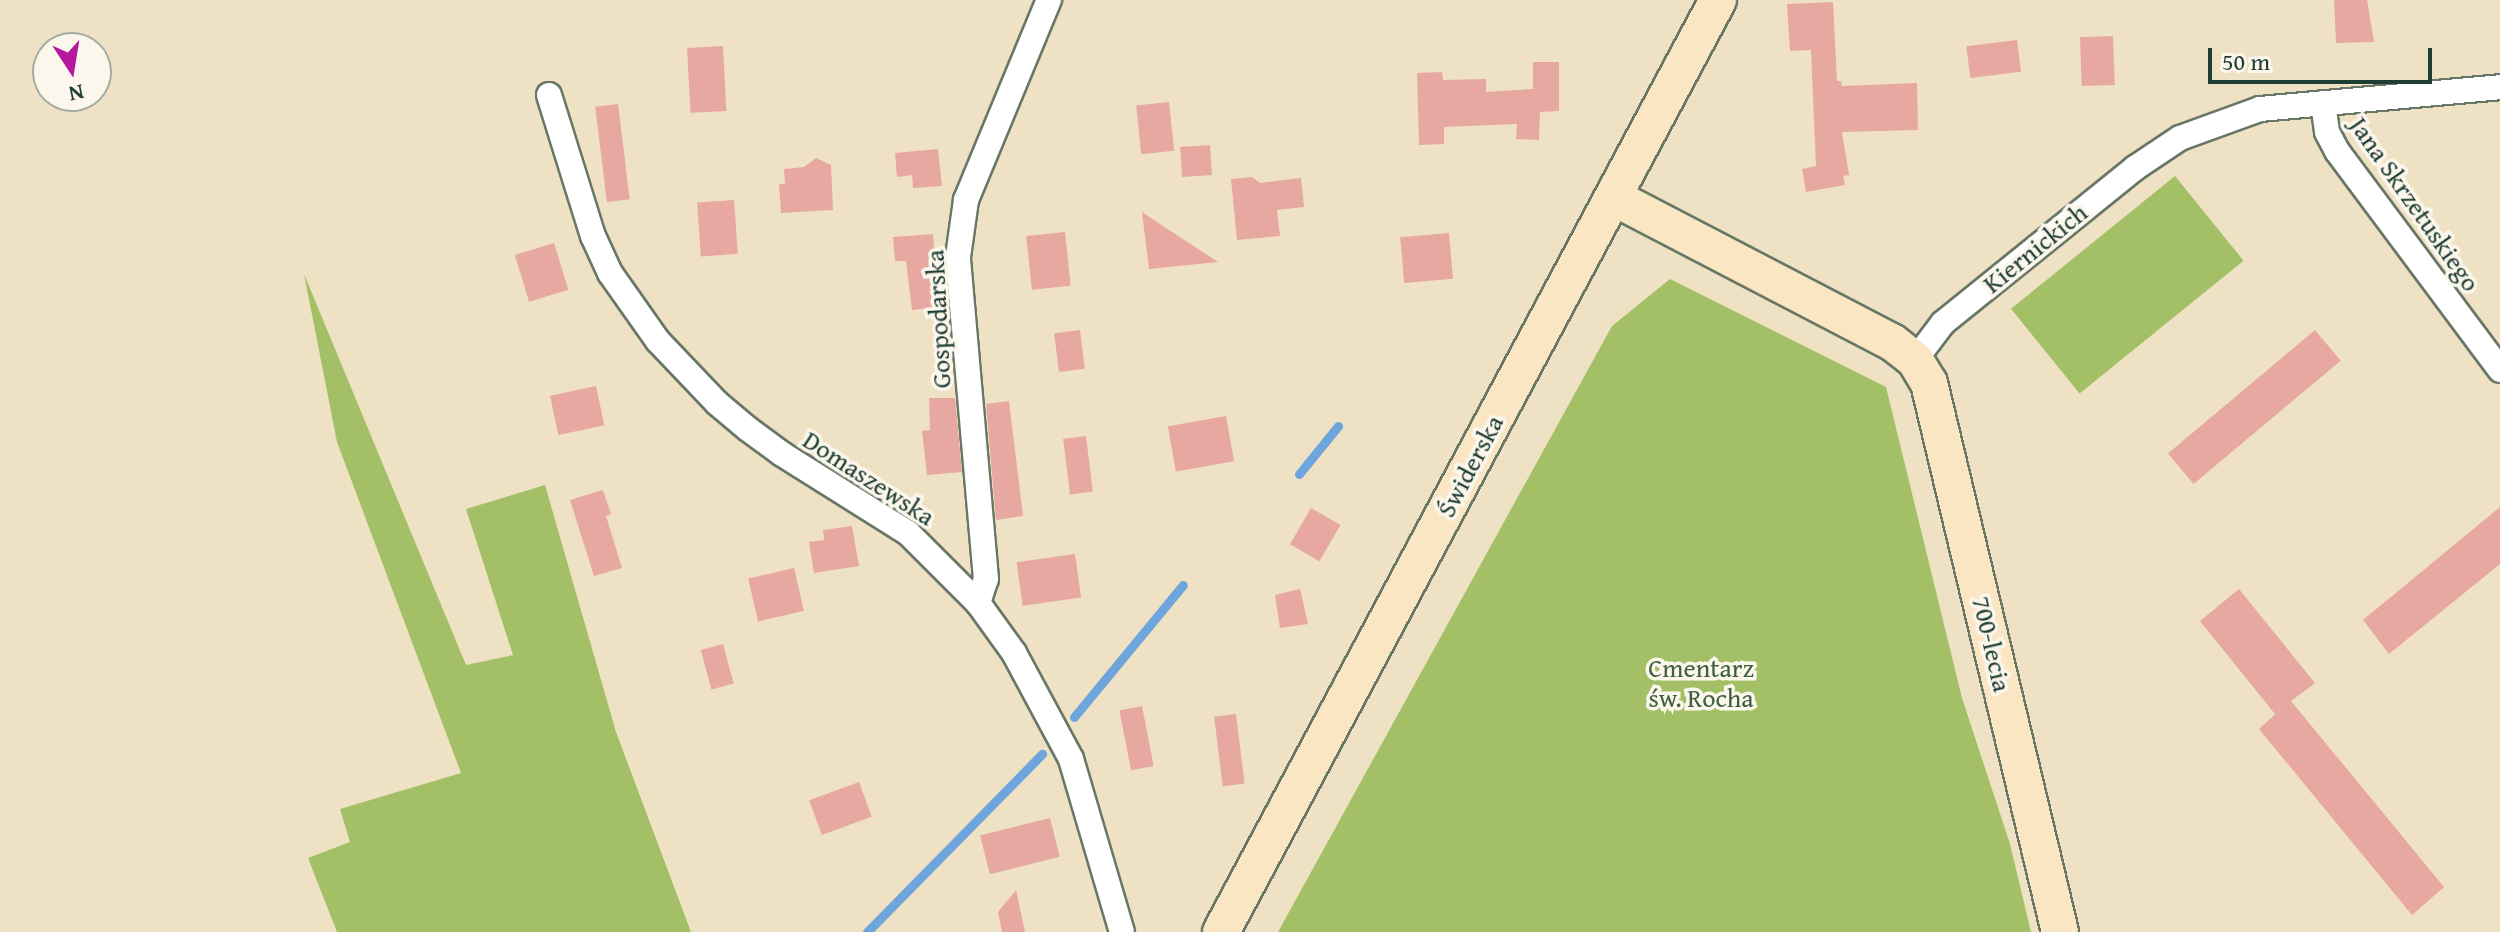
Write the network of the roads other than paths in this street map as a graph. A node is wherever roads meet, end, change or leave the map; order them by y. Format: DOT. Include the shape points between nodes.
graph roads {
  1 [pos="1049,0"];
  2 [pos="1718,0"];
  3 [pos="2500,87"];
  4 [pos="549,95"];
  5 [pos="2323,103"];
  6 [pos="1613,197"];
  7 [pos="1915,360"];
  8 [pos="2500,370"];
  9 [pos="978,603"];
  10 [pos="1122,932"];
  11 [pos="1221,932"];
  12 [pos="2060,932"];
  1 -- 9 [label="street, Gospodarska" via="966,200 958,257 986,579"];
  2 -- 6 [label="main road, Świderska"];
  3 -- 5 [label="street, Kiernickich"];
  4 -- 9 [label="street, Domaszewska" via="593,236 610,273 658,341 717,403 782,454 908,533"];
  5 -- 7 [label="street, Kiernickich" via="2260,109 2180,138 2135,168 1943,323"];
  5 -- 8 [label="street, Jana Skrzetuskiego" via="2327,132 2337,151"];
  6 -- 7 [label="main road" via="1861,325"];
  6 -- 11 [label="main road, Świderska"];
  7 -- 12 [label="main road, 700-lecia" via="1938,414"];
  9 -- 10 [label="street, Domaszewska" via="1041,697 1071,759"];
}
